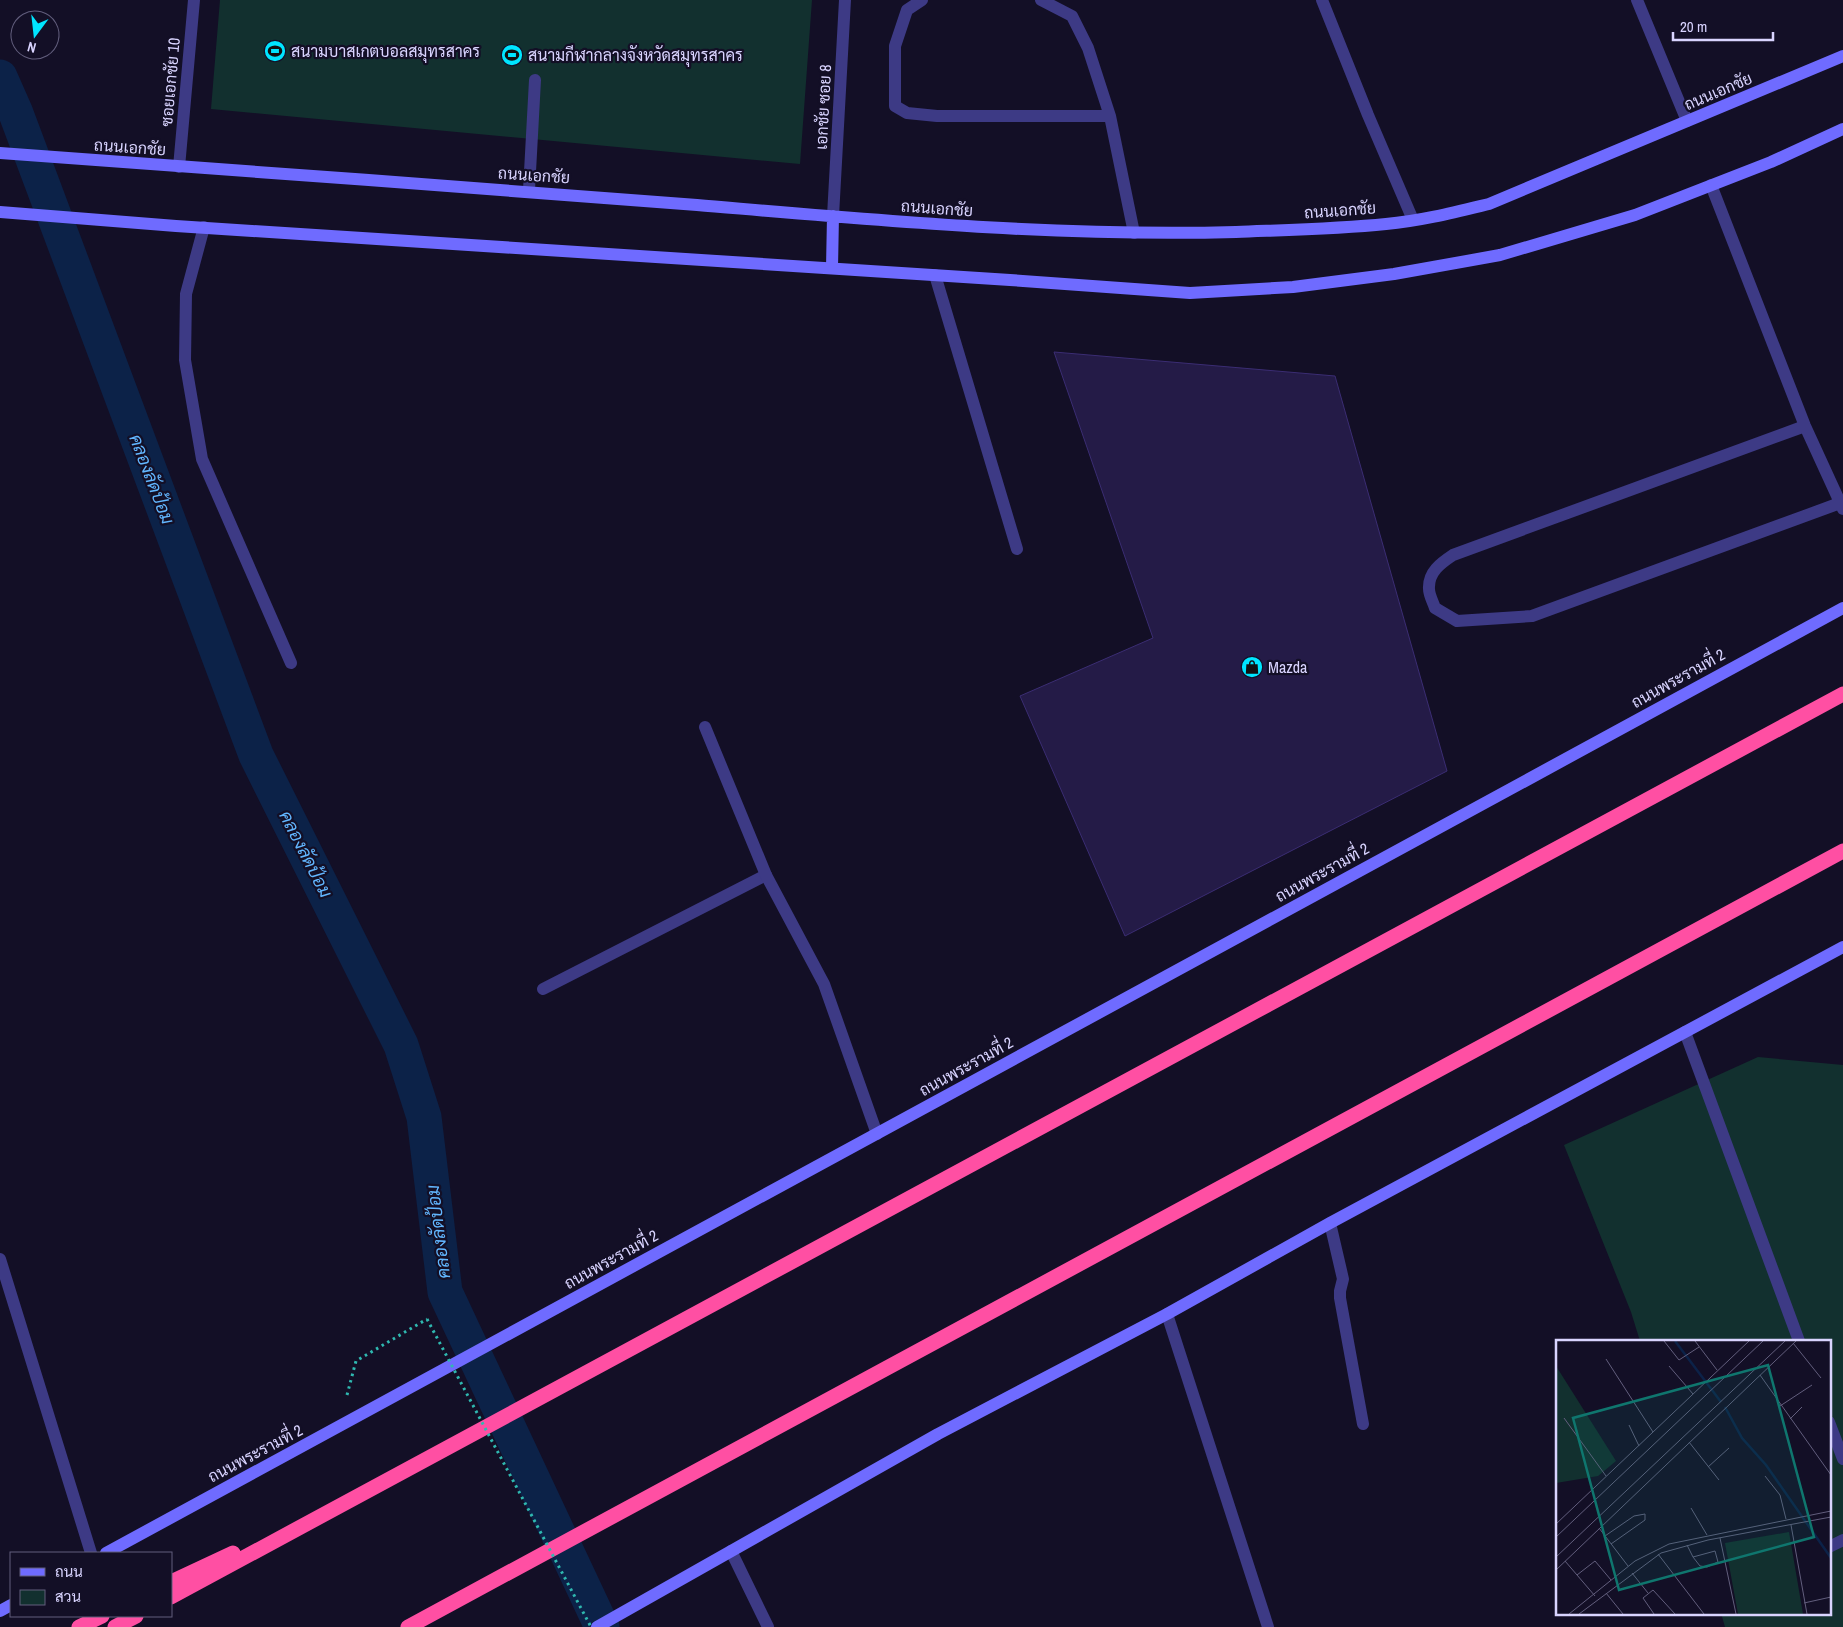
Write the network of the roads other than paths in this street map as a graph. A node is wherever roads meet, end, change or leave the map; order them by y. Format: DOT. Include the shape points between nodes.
graph roads {
  1 [pos="194,0"];
  2 [pos="845,0"];
  3 [pos="922,0"];
  4 [pos="1041,0"];
  5 [pos="1322,0"];
  6 [pos="1637,0"];
  7 [pos="1843,56"];
  8 [pos="535,80"];
  9 [pos="1110,116"];
  10 [pos="1687,121"];
  11 [pos="1843,129"];
  12 [pos="0,153"];
  13 [pos="179,167"];
  14 [pos="1711,185"];
  15 [pos="529,190"];
  16 [pos="0,212"];
  17 [pos="833,216"];
  18 [pos="1413,220"];
  19 [pos="204,227"];
  20 [pos="1134,233"];
  21 [pos="832,268"];
  22 [pos="935,275"];
  23 [pos="1805,426"];
  24 [pos="1841,506"];
  25 [pos="1017,549"];
  26 [pos="1843,608"];
  27 [pos="291,663"];
  28 [pos="1843,694"];
  29 [pos="705,727"];
  30 [pos="1843,850"];
  31 [pos="766,875"];
  32 [pos="1843,947"];
  33 [pos="543,989"];
  34 [pos="1685,1032"];
  35 [pos="877,1134"];
  36 [pos="1330,1223"];
  37 [pos="0,1259"];
  38 [pos="1167,1314"];
  39 [pos="1799,1340"];
  40 [pos="1362,1424"];
  41 [pos="1830,1425"];
  42 [pos="1843,1460"];
  43 [pos="423,1461"];
  44 [pos="1843,1540"];
  45 [pos="1830,1546"];
  46 [pos="732,1551"];
  47 [pos="91,1552"];
  48 [pos="108,1552"];
  49 [pos="172,1582"];
  50 [pos="172,1596"];
  51 [pos="100,1617"];
  52 [pos="134,1617"];
  53 [pos="79,1627"];
  54 [pos="115,1627"];
  55 [pos="408,1627"];
  56 [pos="597,1627"];
  57 [pos="768,1627"];
  58 [pos="1268,1627"];
  1 -- 13 [label="street, ซอยเอกชัย 10"];
  2 -- 17 [label="street, เอกชัย ซอย 8"];
  3 -- 9 [label="street" via="907,10 895,46 896,106 906,113 937,116"];
  4 -- 9 [label="street" via="1072,16 1088,48"];
  5 -- 18 [label="street"];
  6 -- 10 [label="street"];
  7 -- 10 [label="main road, ถนนเอกชัย"];
  8 -- 15 [label="street"];
  9 -- 20 [label="street"];
  10 -- 18 [label="main road, ถนนเอกชัย" via="1489,204"];
  11 -- 14 [label="main road"];
  12 -- 13 [label="main road, ถนนเอกชัย"];
  13 -- 15 [label="main road, ถนนเอกชัย"];
  14 -- 22 [label="main road" via="1635,215 1500,255 1394,274 1293,287 1190,294"];
  14 -- 23 [label="street"];
  15 -- 17 [label="main road, ถนนเอกชัย"];
  16 -- 19 [label="main road"];
  17 -- 20 [label="main road, ถนนเอกชัย" via="946,226"];
  17 -- 21 [label="main road"];
  18 -- 20 [label="main road, ถนนเอกชัย" via="1286,230"];
  19 -- 21 [label="main road"];
  19 -- 27 [label="street" via="186,294 185,351 202,459"];
  21 -- 22 [label="main road"];
  22 -- 25 [label="street"];
  23 -- 24 [label="street"];
  23 -- 24 [label="street" via="1453,555 1438,564 1433,573 1429,588 1435,608 1457,621 1532,616"];
  26 -- 35 [label="main road, ถนนพระรามที่ 2"];
  28 -- 43 [label="highway"];
  29 -- 31 [label="street"];
  30 -- 55 [label="highway"];
  31 -- 33 [label="street"];
  31 -- 35 [label="street" via="824,984"];
  32 -- 34 [label="main road"];
  34 -- 36 [label="main road"];
  34 -- 39 [label="street"];
  35 -- 48 [label="main road, ถนนพระรามที่ 2"];
  36 -- 38 [label="main road"];
  36 -- 40 [label="street" via="1343,1279 1340,1298"];
  37 -- 47 [label="street"];
  38 -- 46 [label="main road" via="938,1434"];
  38 -- 58 [label="street"];
  41 -- 42 [label="street"];
  43 -- 49 [label="highway"];
  43 -- 50 [label="highway"];
  44 -- 45 [label="street"];
  46 -- 56 [label="main road"];
  46 -- 57 [label="street"];
  51 -- 53 [label="highway"];
  52 -- 54 [label="highway"];
}
